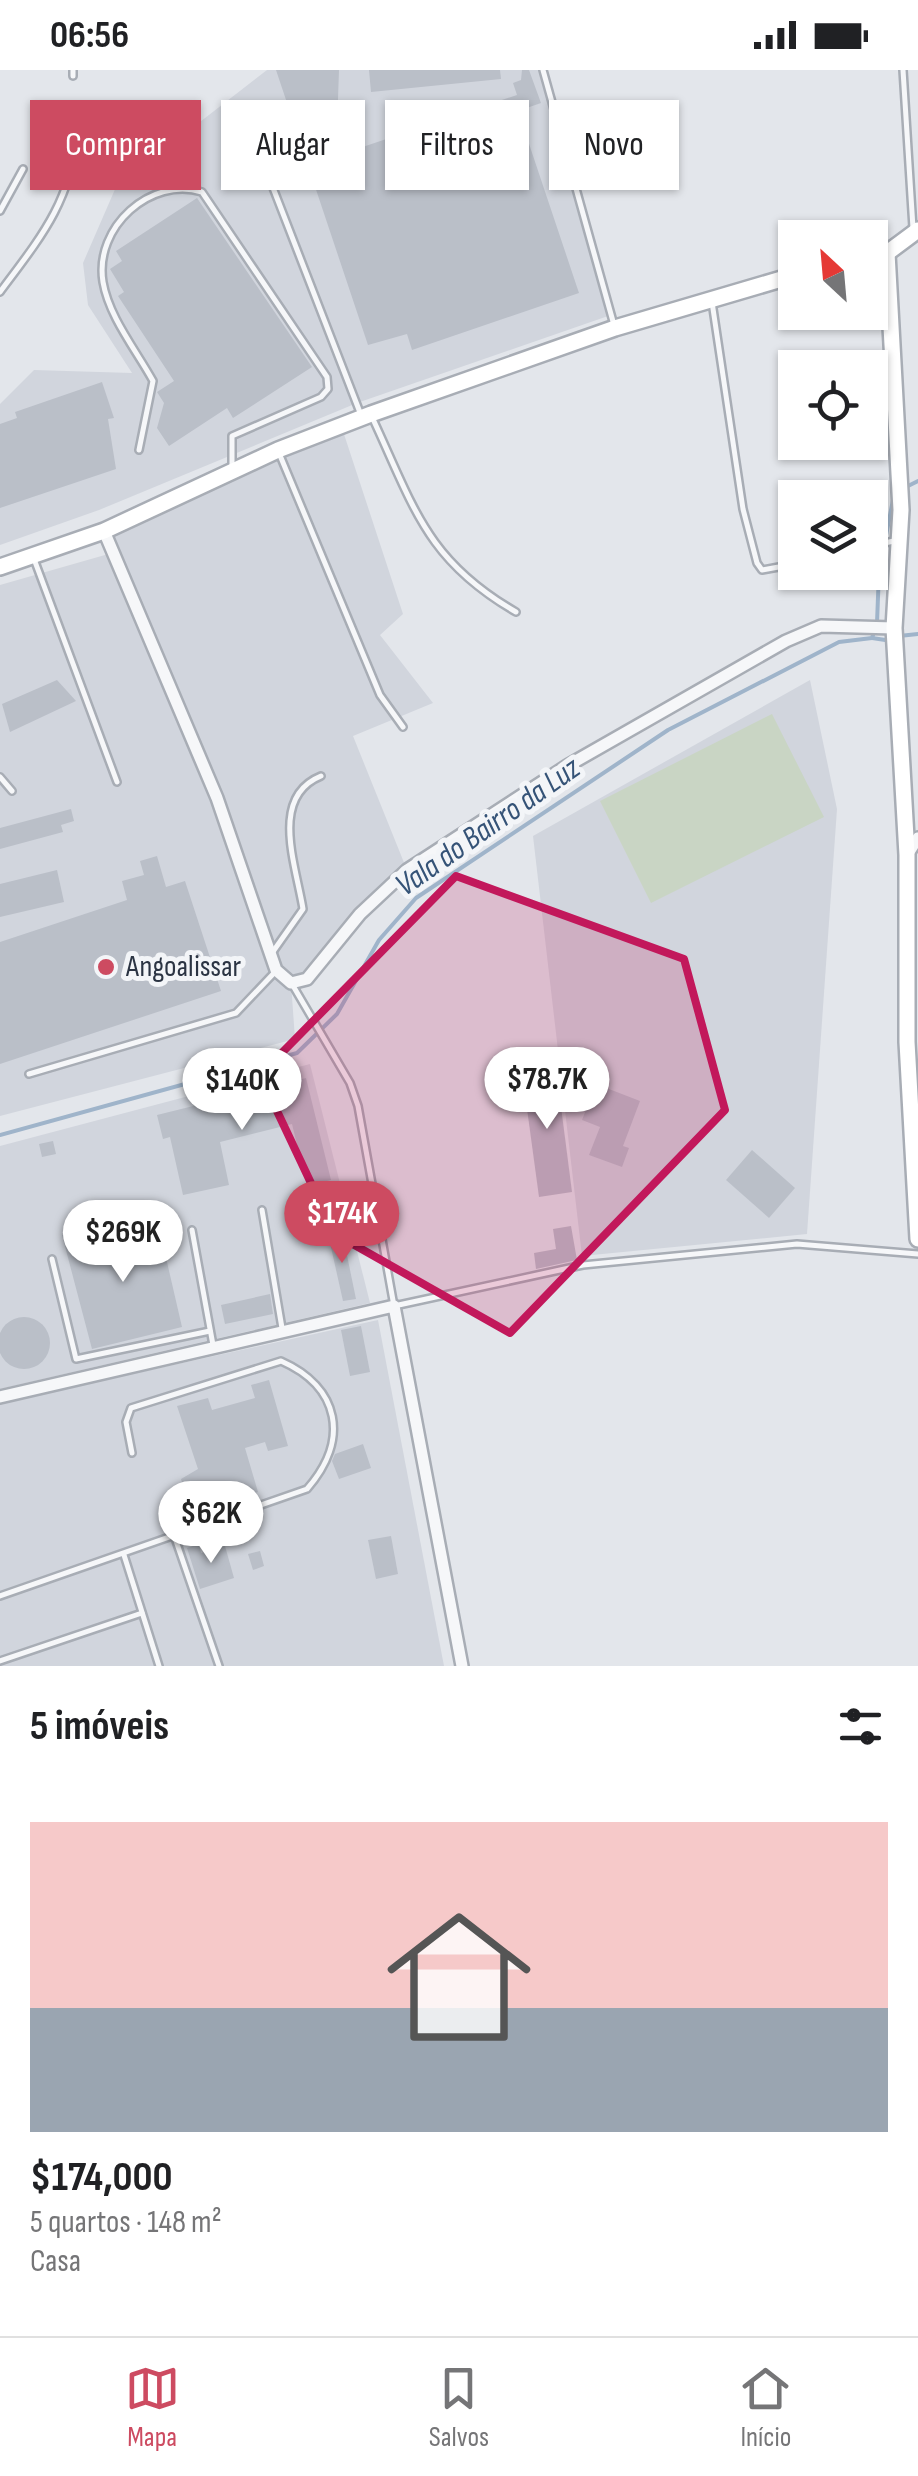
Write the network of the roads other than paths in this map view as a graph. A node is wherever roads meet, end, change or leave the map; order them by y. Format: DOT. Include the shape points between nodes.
graph roads {
  1 [pos="543,70"];
  2 [pos="903,70"];
  3 [pos="23,169"];
  4 [pos="66,190"];
  5 [pos="274,190"];
  6 [pos="0,211"];
  7 [pos="915,230"];
  8 [pos="888,252"];
  9 [pos="888,272"];
  10 [pos="778,280"];
  11 [pos="0,292"];
  12 [pos="711,299"];
  13 [pos="615,328"];
  14 [pos="367,416"];
  15 [pos="138,450"];
  16 [pos="278,450"];
  17 [pos="232,472"];
  18 [pos="104,531"];
  19 [pos="902,539"];
  20 [pos="888,542"];
  21 [pos="32,556"];
  22 [pos="0,567"];
  23 [pos="778,569"];
  24 [pos="516,612"];
  25 [pos="894,628"];
  26 [pos="402,728"];
  27 [pos="321,776"];
  28 [pos="0,777"];
  29 [pos="117,782"];
  30 [pos="12,791"];
  31 [pos="918,838"];
  32 [pos="907,855"];
  33 [pos="272,954"];
  34 [pos="276,970"];
  35 [pos="291,982"];
  36 [pos="913,995"];
  37 [pos="913,1046"];
  38 [pos="29,1074"];
  39 [pos="262,1210"];
  40 [pos="192,1230"];
  41 [pos="918,1239"];
  42 [pos="918,1254"];
  43 [pos="52,1259"];
  44 [pos="394,1306"];
  45 [pos="210,1331"];
  46 [pos="283,1331"];
  47 [pos="213,1348"];
  48 [pos="0,1396"];
  49 [pos="132,1453"];
  50 [pos="175,1538"];
  51 [pos="124,1555"];
  52 [pos="0,1596"];
  53 [pos="142,1613"];
  54 [pos="0,1660"];
  55 [pos="159,1666"];
  56 [pos="219,1666"];
  57 [pos="462,1666"];
  1 -- 13 [label="lane"];
  2 -- 7 [label="lane"];
  3 -- 6 [label="lane"];
  4 -- 11 [label="lane"];
  5 -- 14 [label="lane"];
  7 -- 8 [label="street"];
  9 -- 19 [label="street"];
  10 -- 12 [label="street"];
  12 -- 13 [label="street"];
  12 -- 23 [label="lane" via="743,509 757,562 762,570"];
  13 -- 14 [label="street"];
  14 -- 16 [label="street"];
  14 -- 24 [label="lane" via="432,544 457,572"];
  15 -- 17 [label="lane" via="153,381 108,301 105,259 133,206 183,186 202,192 327,377 321,397 232,436"];
  16 -- 17 [label="street"];
  16 -- 26 [label="lane" via="380,695"];
  17 -- 18 [label="street"];
  18 -- 21 [label="street"];
  18 -- 33 [label="street" via="217,798"];
  19 -- 20 [label="lane"];
  19 -- 25 [label="street"];
  21 -- 22 [label="street"];
  21 -- 29 [label="lane"];
  25 -- 32 [label="street"];
  25 -- 35 [label="street" via="821,626 567,766 407,870 307,978"];
  27 -- 33 [label="lane" via="294,794 289,818 303,909"];
  28 -- 30 [label="lane"];
  31 -- 32 [label="street"];
  32 -- 36 [label="street"];
  33 -- 34 [label="street"];
  34 -- 35 [label="street"];
  34 -- 38 [label="lane" via="236,1012"];
  35 -- 44 [label="lane" via="358,1106"];
  36 -- 37 [label="street"];
  37 -- 41 [label="street"];
  39 -- 46 [label="lane"];
  40 -- 45 [label="lane"];
  42 -- 44 [label="lane" via="797,1244 583,1265"];
  43 -- 45 [label="lane" via="76,1359"];
  44 -- 46 [label="street"];
  44 -- 57 [label="street"];
  45 -- 47 [label="lane"];
  46 -- 47 [label="street"];
  47 -- 48 [label="street"];
  49 -- 50 [label="lane" via="126,1422 131,1408 280,1361 308,1373 328,1397 334,1437 322,1472 307,1489"];
  50 -- 51 [label="lane"];
  50 -- 56 [label="lane"];
  51 -- 52 [label="lane"];
  51 -- 53 [label="lane"];
  53 -- 54 [label="lane"];
  53 -- 55 [label="lane"];
}
